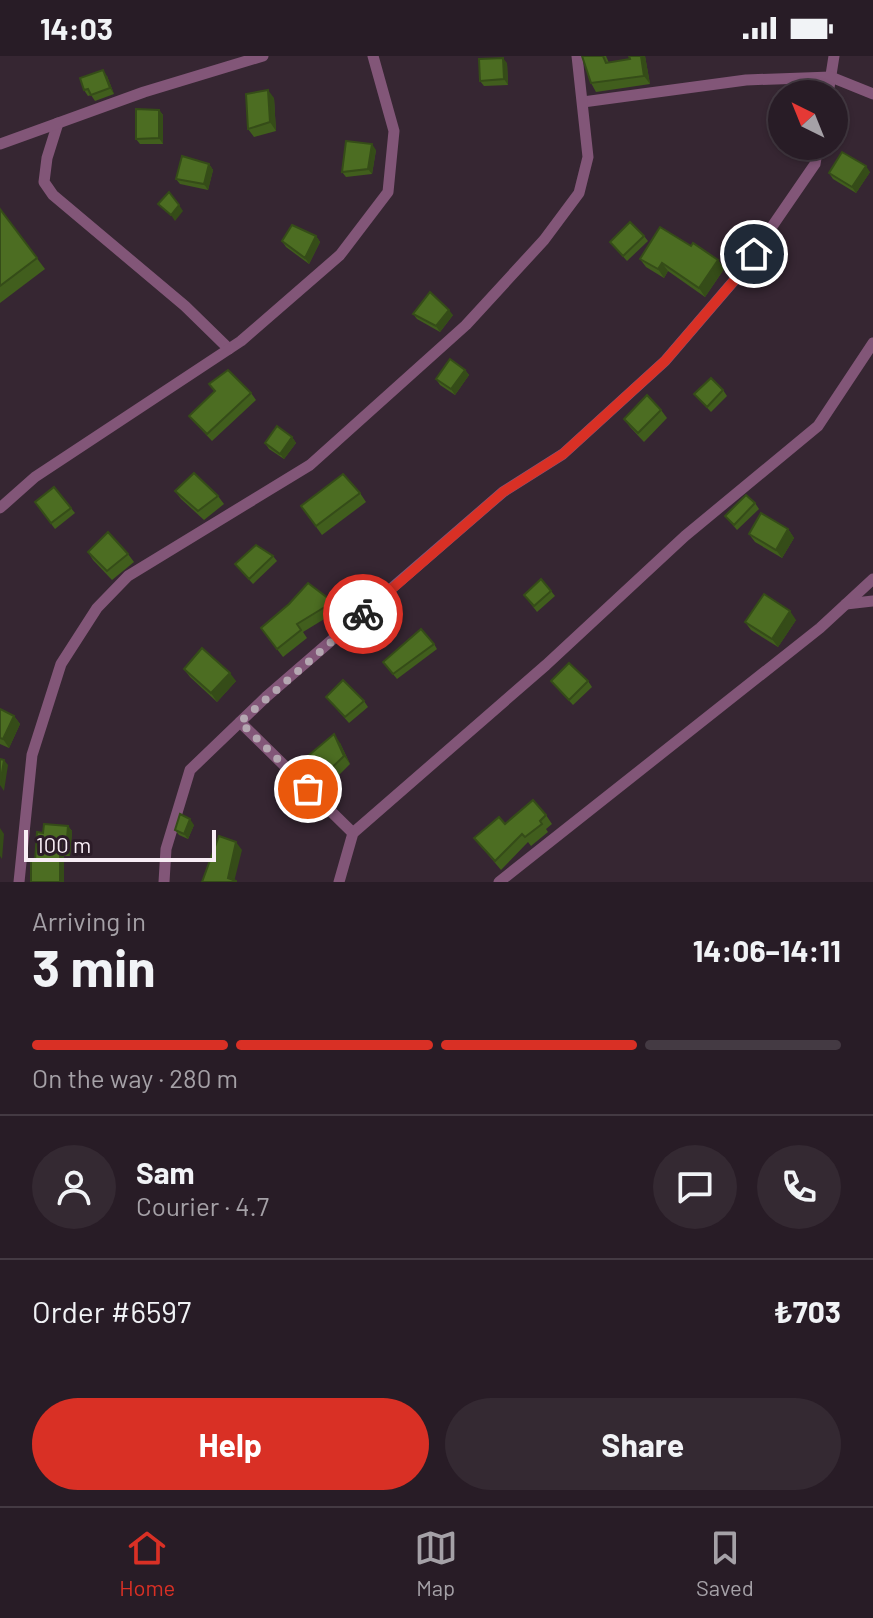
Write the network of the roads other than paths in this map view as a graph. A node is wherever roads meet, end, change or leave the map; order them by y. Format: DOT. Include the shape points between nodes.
graph roads {
  1 [pos="263,56"];
  2 [pos="373,56"];
  3 [pos="577,56"];
  4 [pos="834,56"];
  5 [pos="831,77"];
  6 [pos="830,80"];
  7 [pos="873,94"];
  8 [pos="583,102"];
  9 [pos="58,123"];
  10 [pos="0,144"];
  11 [pos="816,160"];
  12 [pos="873,343"];
  13 [pos="229,349"];
  14 [pos="0,508"];
  15 [pos="873,579"];
  16 [pos="873,601"];
  17 [pos="845,605"];
  18 [pos="240,722"];
  19 [pos="353,833"];
  20 [pos="19,882"];
  21 [pos="164,882"];
  22 [pos="339,882"];
  23 [pos="499,882"];
  1 -- 9 [label="street"];
  2 -- 13 [label="street" via="394,131 388,192 340,255"];
  3 -- 8 [label="street"];
  4 -- 5 [label="street"];
  5 -- 6 [label="street"];
  5 -- 7 [label="street"];
  5 -- 8 [label="street" via="746,80"];
  8 -- 20 [label="street" via="588,157 579,193 466,325 310,465 128,576 97,608 61,664 32,755"];
  9 -- 10 [label="street"];
  9 -- 13 [label="street" via="44,182 53,195"];
  11 -- 18 [label="street" via="738,276 665,361 563,454 503,492"];
  12 -- 19 [label="street" via="818,426 685,536"];
  13 -- 14 [label="street" via="35,477"];
  15 -- 17 [label="street"];
  16 -- 17 [label="street"];
  17 -- 23 [label="street"];
  18 -- 19 [label="street"];
  18 -- 21 [label="street" via="190,770 166,849"];
  19 -- 22 [label="street"];
}
